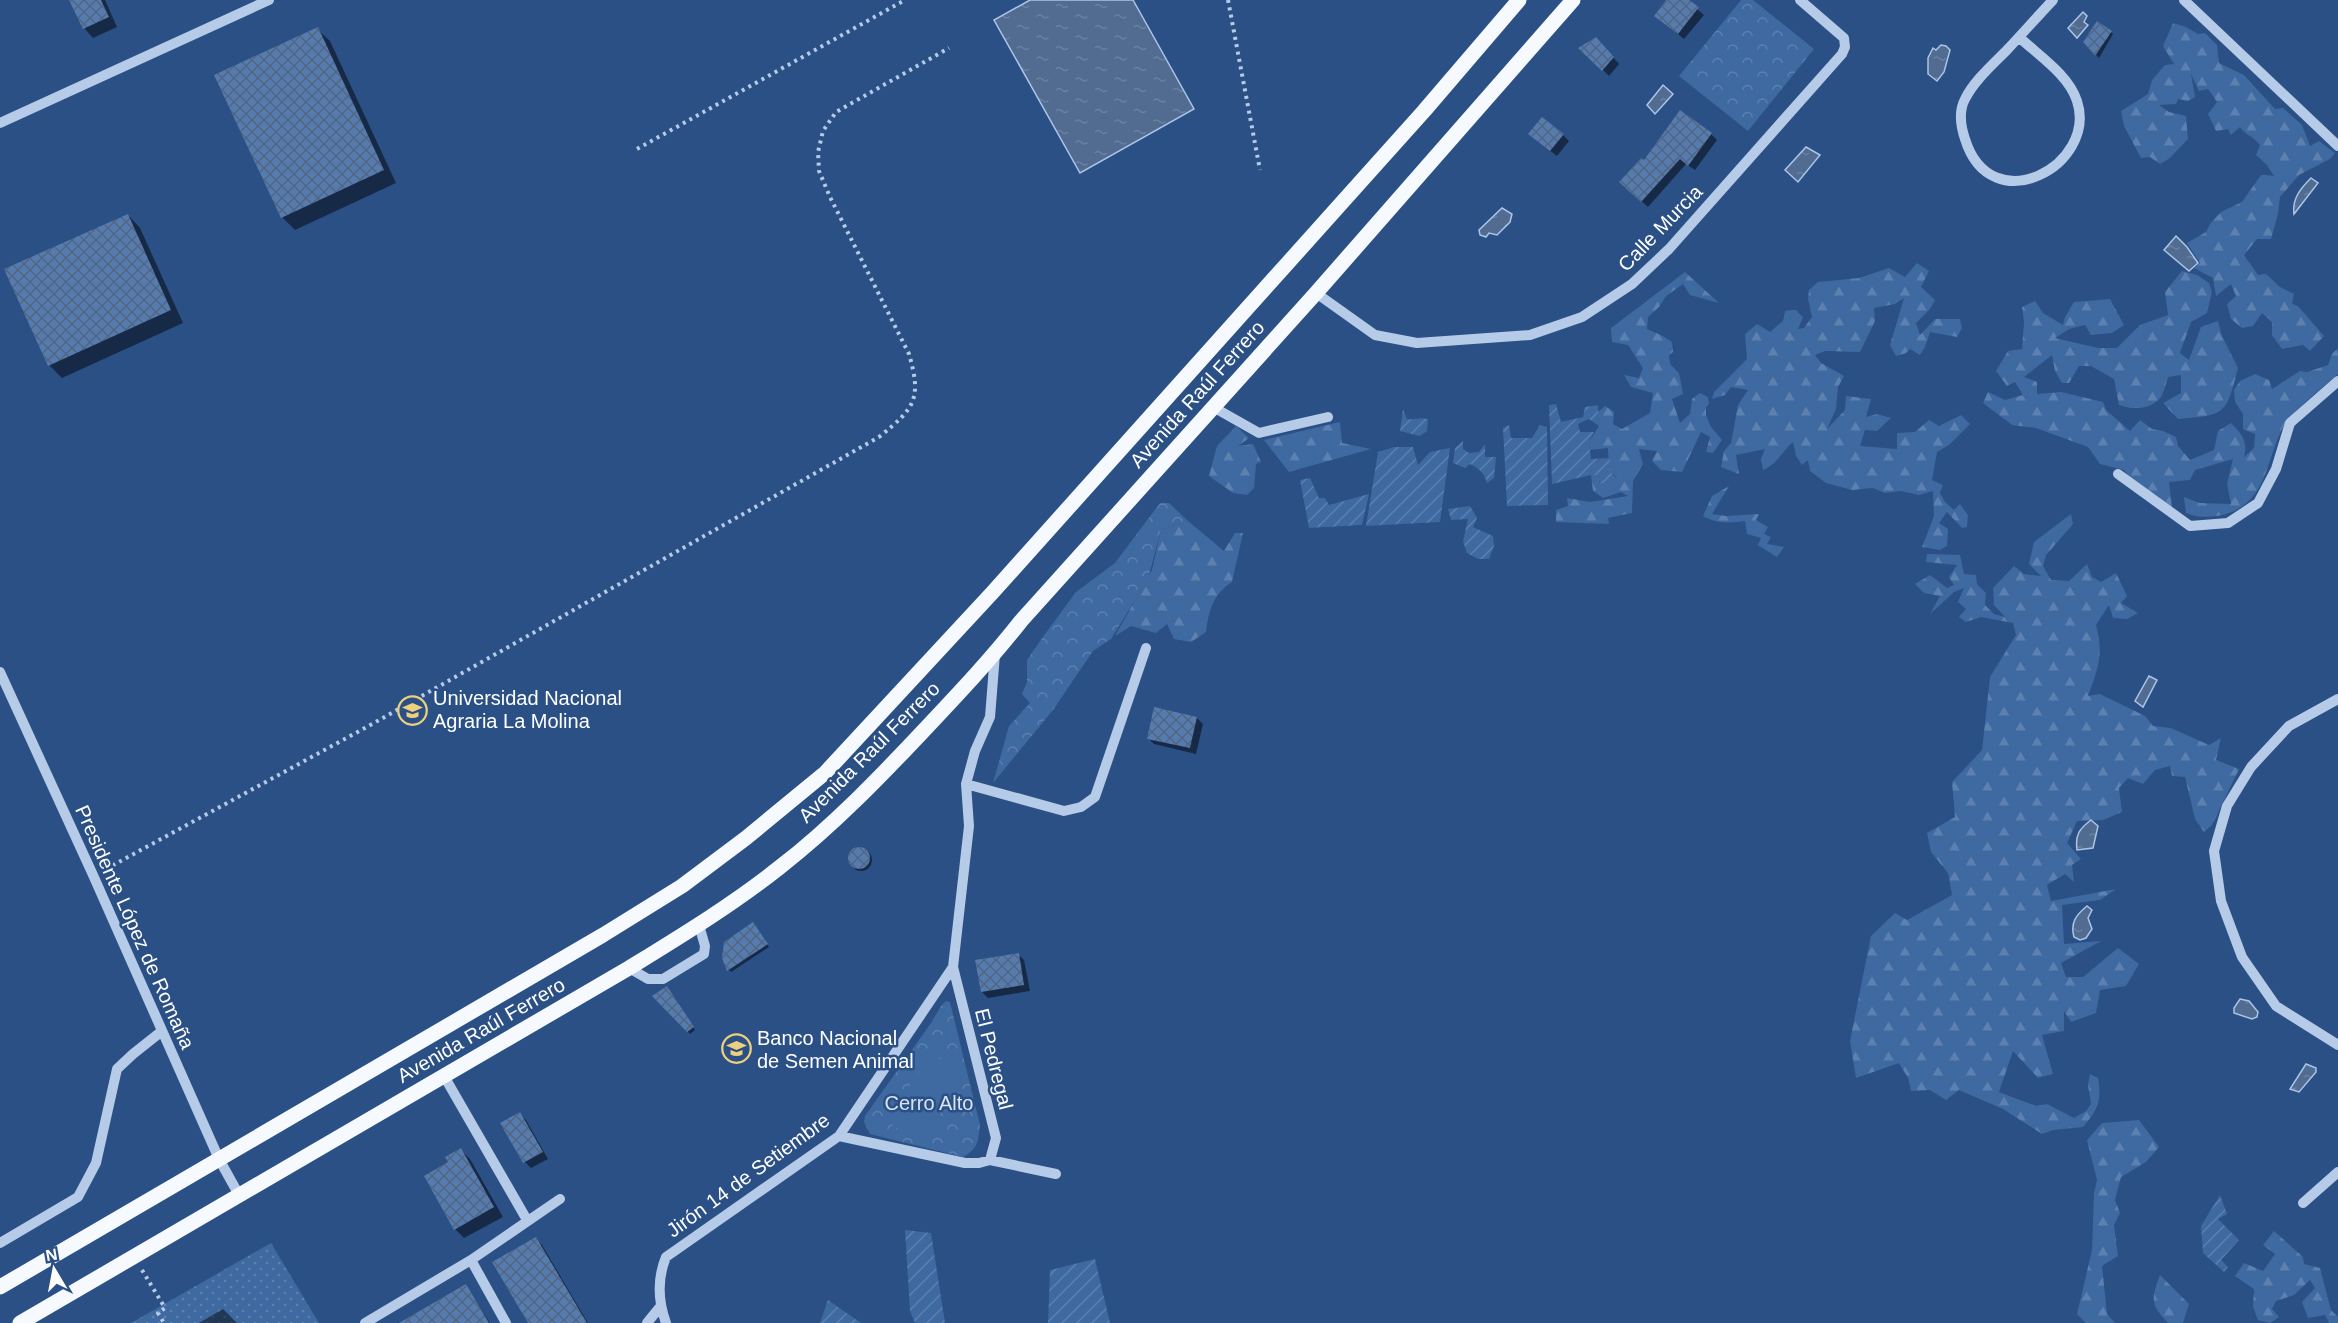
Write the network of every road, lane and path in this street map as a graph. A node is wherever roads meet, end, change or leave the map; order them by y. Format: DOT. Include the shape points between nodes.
graph roads {
  1 [pos="269,0"];
  2 [pos="905,0"];
  3 [pos="1228,0"];
  4 [pos="1519,0"];
  5 [pos="1574,0"];
  6 [pos="1800,0"];
  7 [pos="2053,0"];
  8 [pos="2184,0"];
  9 [pos="2019,37"];
  10 [pos="949,48"];
  11 [pos="0,123"];
  12 [pos="2338,146"];
  13 [pos="637,149"];
  14 [pos="1260,170"];
  15 [pos="1316,293"];
  16 [pos="2338,381"];
  17 [pos="1214,407"];
  18 [pos="1328,417"];
  19 [pos="2118,474"];
  20 [pos="1146,648"];
  21 [pos="995,654"];
  22 [pos="0,672"];
  23 [pos="2338,699"];
  24 [pos="966,784"];
  25 [pos="93,875"];
  26 [pos="699,925"];
  27 [pos="952,967"];
  28 [pos="629,968"];
  29 [pos="162,1031"];
  30 [pos="2338,1045"];
  31 [pos="444,1076"];
  32 [pos="839,1136"];
  33 [pos="219,1159"];
  34 [pos="990,1160"];
  35 [pos="2338,1172"];
  36 [pos="1056,1174"];
  37 [pos="239,1195"];
  38 [pos="560,1199"];
  39 [pos="2303,1203"];
  40 [pos="527,1220"];
  41 [pos="0,1244"];
  42 [pos="134,1257"];
  43 [pos="471,1260"];
  44 [pos="0,1287"];
  45 [pos="660,1307"];
  46 [pos="20,1323"];
  47 [pos="164,1323"];
  48 [pos="365,1323"];
  49 [pos="506,1323"];
  50 [pos="647,1323"];
  51 [pos="666,1323"];
  1 -- 11 [label="street"];
  2 -- 13 [label="path"];
  3 -- 14 [label="path"];
  4 -- 33 [label="main road, Avenida Raúl Ferrero" via="1016,566 825,773 682,886"];
  5 -- 15 [label="main road, Avenida Raúl Ferrero"];
  6 -- 15 [label="street, Calle Murcia" via="1844,38 1842,54 1669,249 1632,284 1582,317 1530,335 1417,343 1375,335"];
  7 -- 9 [label="street"];
  8 -- 12 [label="street"];
  9 -- 9 [label="street" via="1964,100 1960,120 1974,161 1996,179 2024,182 2053,168 2071,148 2080,123 2077,100 2064,79"];
  10 -- 25 [label="path" via="836,112 823,131 819,152 819,171 830,197 909,354 916,378 914,401 899,421 879,437 374,723"];
  15 -- 17 [label="main road, Avenida Raúl Ferrero"];
  16 -- 19 [label="street" via="2290,423 2276,469 2258,503 2228,523 2190,526"];
  17 -- 18 [label="street" via="1258,432"];
  17 -- 21 [label="main road, Avenida Raúl Ferrero"];
  20 -- 24 [label="street" via="1095,797 1081,807 1064,811"];
  21 -- 24 [label="street, Jirón 14 de Setiembre" via="990,717"];
  21 -- 26 [label="main road, Avenida Raúl Ferrero" via="844,811 781,866"];
  22 -- 25 [label="street, Presidente López de Romaña"];
  23 -- 30 [label="street" via="2289,726 2251,767 2227,806 2214,851 2221,902 2242,957 2276,1006"];
  24 -- 27 [label="street, Jirón 14 de Setiembre" via="969,826"];
  25 -- 29 [label="street, Presidente López de Romaña"];
  26 -- 28 [label="main road, Avenida Raúl Ferrero"];
  26 -- 28 [label="street" via="704,954 663,979 648,979"];
  27 -- 32 [label="street, Jirón 14 de Setiembre"];
  27 -- 34 [label="street, El Pedregal" via="996,1138"];
  28 -- 31 [label="main road, Avenida Raúl Ferrero"];
  29 -- 33 [label="street, Presidente López de Romaña"];
  29 -- 41 [label="street" via="117,1069 96,1163 78,1197"];
  31 -- 37 [label="main road, Avenida Raúl Ferrero"];
  31 -- 40 [label="street"];
  32 -- 34 [label="street" via="965,1163"];
  32 -- 45 [label="street, Jirón 14 de Setiembre" via="666,1257 661,1270"];
  33 -- 37 [label="street, Presidente López de Romaña"];
  33 -- 44 [label="main road, Avenida Raúl Ferrero"];
  34 -- 36 [label="street"];
  35 -- 39 [label="street"];
  37 -- 42 [label="main road, Avenida Raúl Ferrero"];
  38 -- 40 [label="street"];
  40 -- 43 [label="street"];
  42 -- 46 [label="main road, Avenida Raúl Ferrero"];
  42 -- 47 [label="path" via="165,1308 158,1313"];
  43 -- 48 [label="street"];
  43 -- 49 [label="street"];
  45 -- 50 [label="street"];
  45 -- 51 [label="street"];
}
